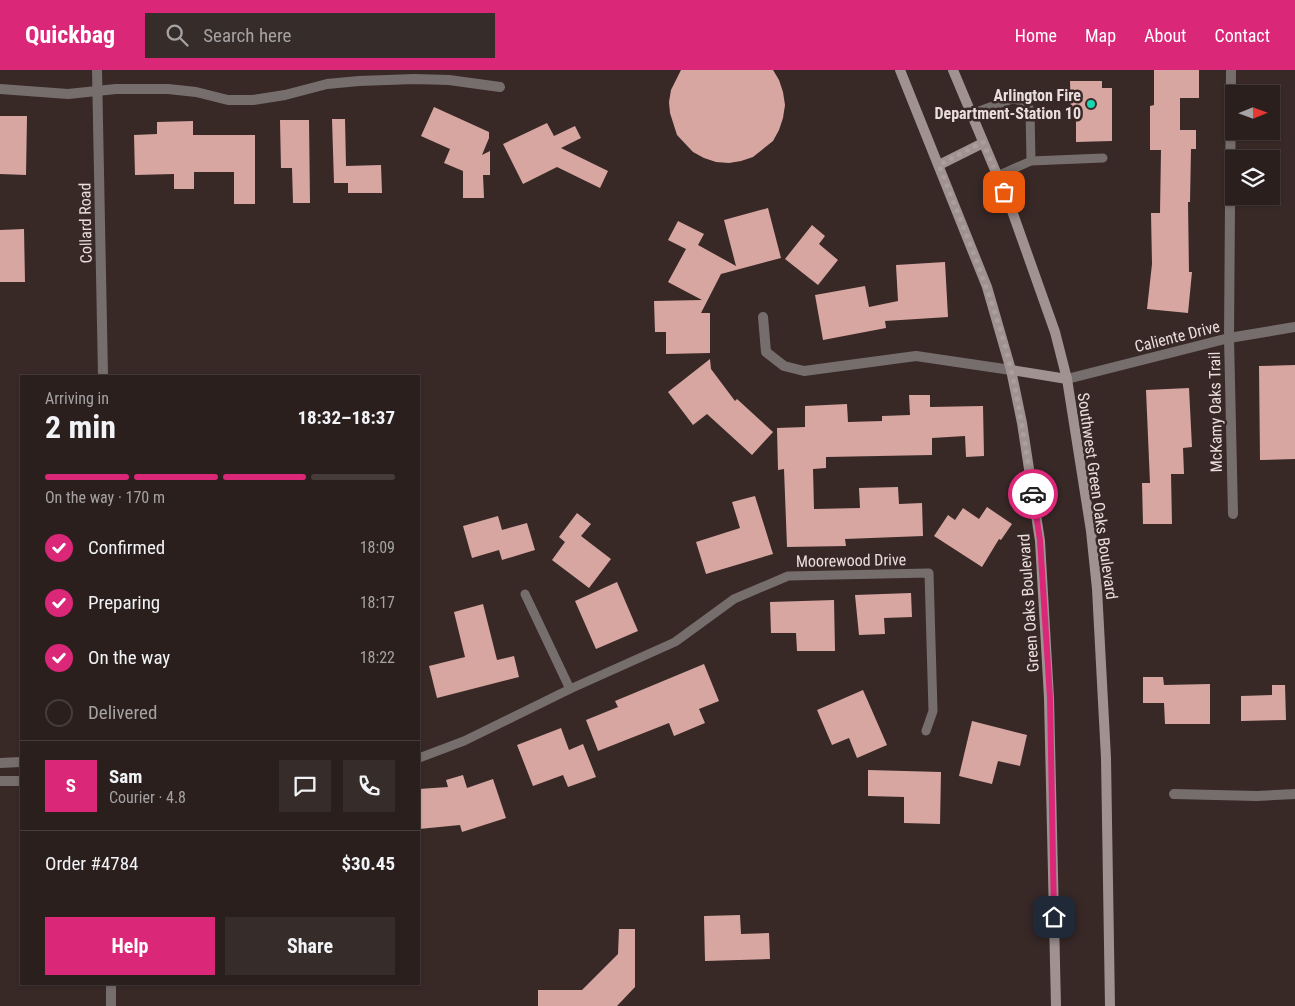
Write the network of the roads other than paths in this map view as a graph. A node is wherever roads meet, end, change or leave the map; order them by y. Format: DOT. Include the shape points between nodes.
graph roads {
  1 [pos="97,70"];
  2 [pos="900,70"];
  3 [pos="953,70"];
  4 [pos="1231,70"];
  5 [pos="500,87"];
  6 [pos="0,89"];
  7 [pos="98,92"];
  8 [pos="971,114"];
  9 [pos="983,142"];
  10 [pos="1103,158"];
  11 [pos="1031,161"];
  12 [pos="939,165"];
  13 [pos="997,176"];
  14 [pos="763,317"];
  15 [pos="1295,327"];
  16 [pos="1229,338"];
  17 [pos="1011,370"];
  18 [pos="103,375"];
  19 [pos="1067,379"];
  20 [pos="1232,514"];
  21 [pos="525,594"];
  22 [pos="570,689"];
  23 [pos="926,730"];
  24 [pos="420,758"];
  25 [pos="20,762"];
  26 [pos="0,763"];
  27 [pos="0,781"];
  28 [pos="20,781"];
  29 [pos="1174,794"];
  30 [pos="1295,794"];
  31 [pos="111,985"];
  32 [pos="111,1006"];
  33 [pos="1056,1006"];
  34 [pos="1110,1006"];
  1 -- 7 [label="street, Collard Road"];
  2 -- 12 [label="main road, Green Oaks Boulevard"];
  3 -- 8 [label="main road, Southwest Green Oaks Boulevard"];
  4 -- 16 [label="street, McKamy Oaks Trail"];
  5 -- 7 [label="street" via="448,80 359,81 327,84 253,100 228,100 168,89"];
  6 -- 7 [label="street" via="68,94"];
  7 -- 18 [label="street, Collard Road"];
  8 -- 9 [label="main road, Southwest Green Oaks Boulevard"];
  8 -- 11 [label="lane" via="1012,99 1026,104 1030,110"];
  9 -- 12 [label="main road"];
  9 -- 13 [label="main road, Southwest Green Oaks Boulevard"];
  10 -- 11 [label="lane"];
  11 -- 13 [label="lane"];
  12 -- 17 [label="main road, Green Oaks Boulevard" via="987,287"];
  13 -- 19 [label="main road, Southwest Green Oaks Boulevard" via="1055,332"];
  14 -- 17 [label="street" via="766,352 784,366 804,371 916,356"];
  15 -- 16 [label="street, Caliente Drive"];
  16 -- 19 [label="street, Caliente Drive"];
  16 -- 20 [label="street, McKamy Oaks Trail"];
  17 -- 19 [label="main road"];
  17 -- 33 [label="main road, Green Oaks Boulevard" via="1040,540 1050,698"];
  19 -- 34 [label="main road, Southwest Green Oaks Boulevard" via="1097,589 1106,758"];
  21 -- 22 [label="lane"];
  22 -- 23 [label="lane, Moorewood Drive" via="675,642 734,599 788,576 929,573 933,711"];
  22 -- 24 [label="lane, Moorewood Drive" via="464,741"];
  25 -- 26 [label="street"];
  27 -- 28 [label="street"];
  29 -- 30 [label="street"];
  31 -- 32 [label="street"];
}
